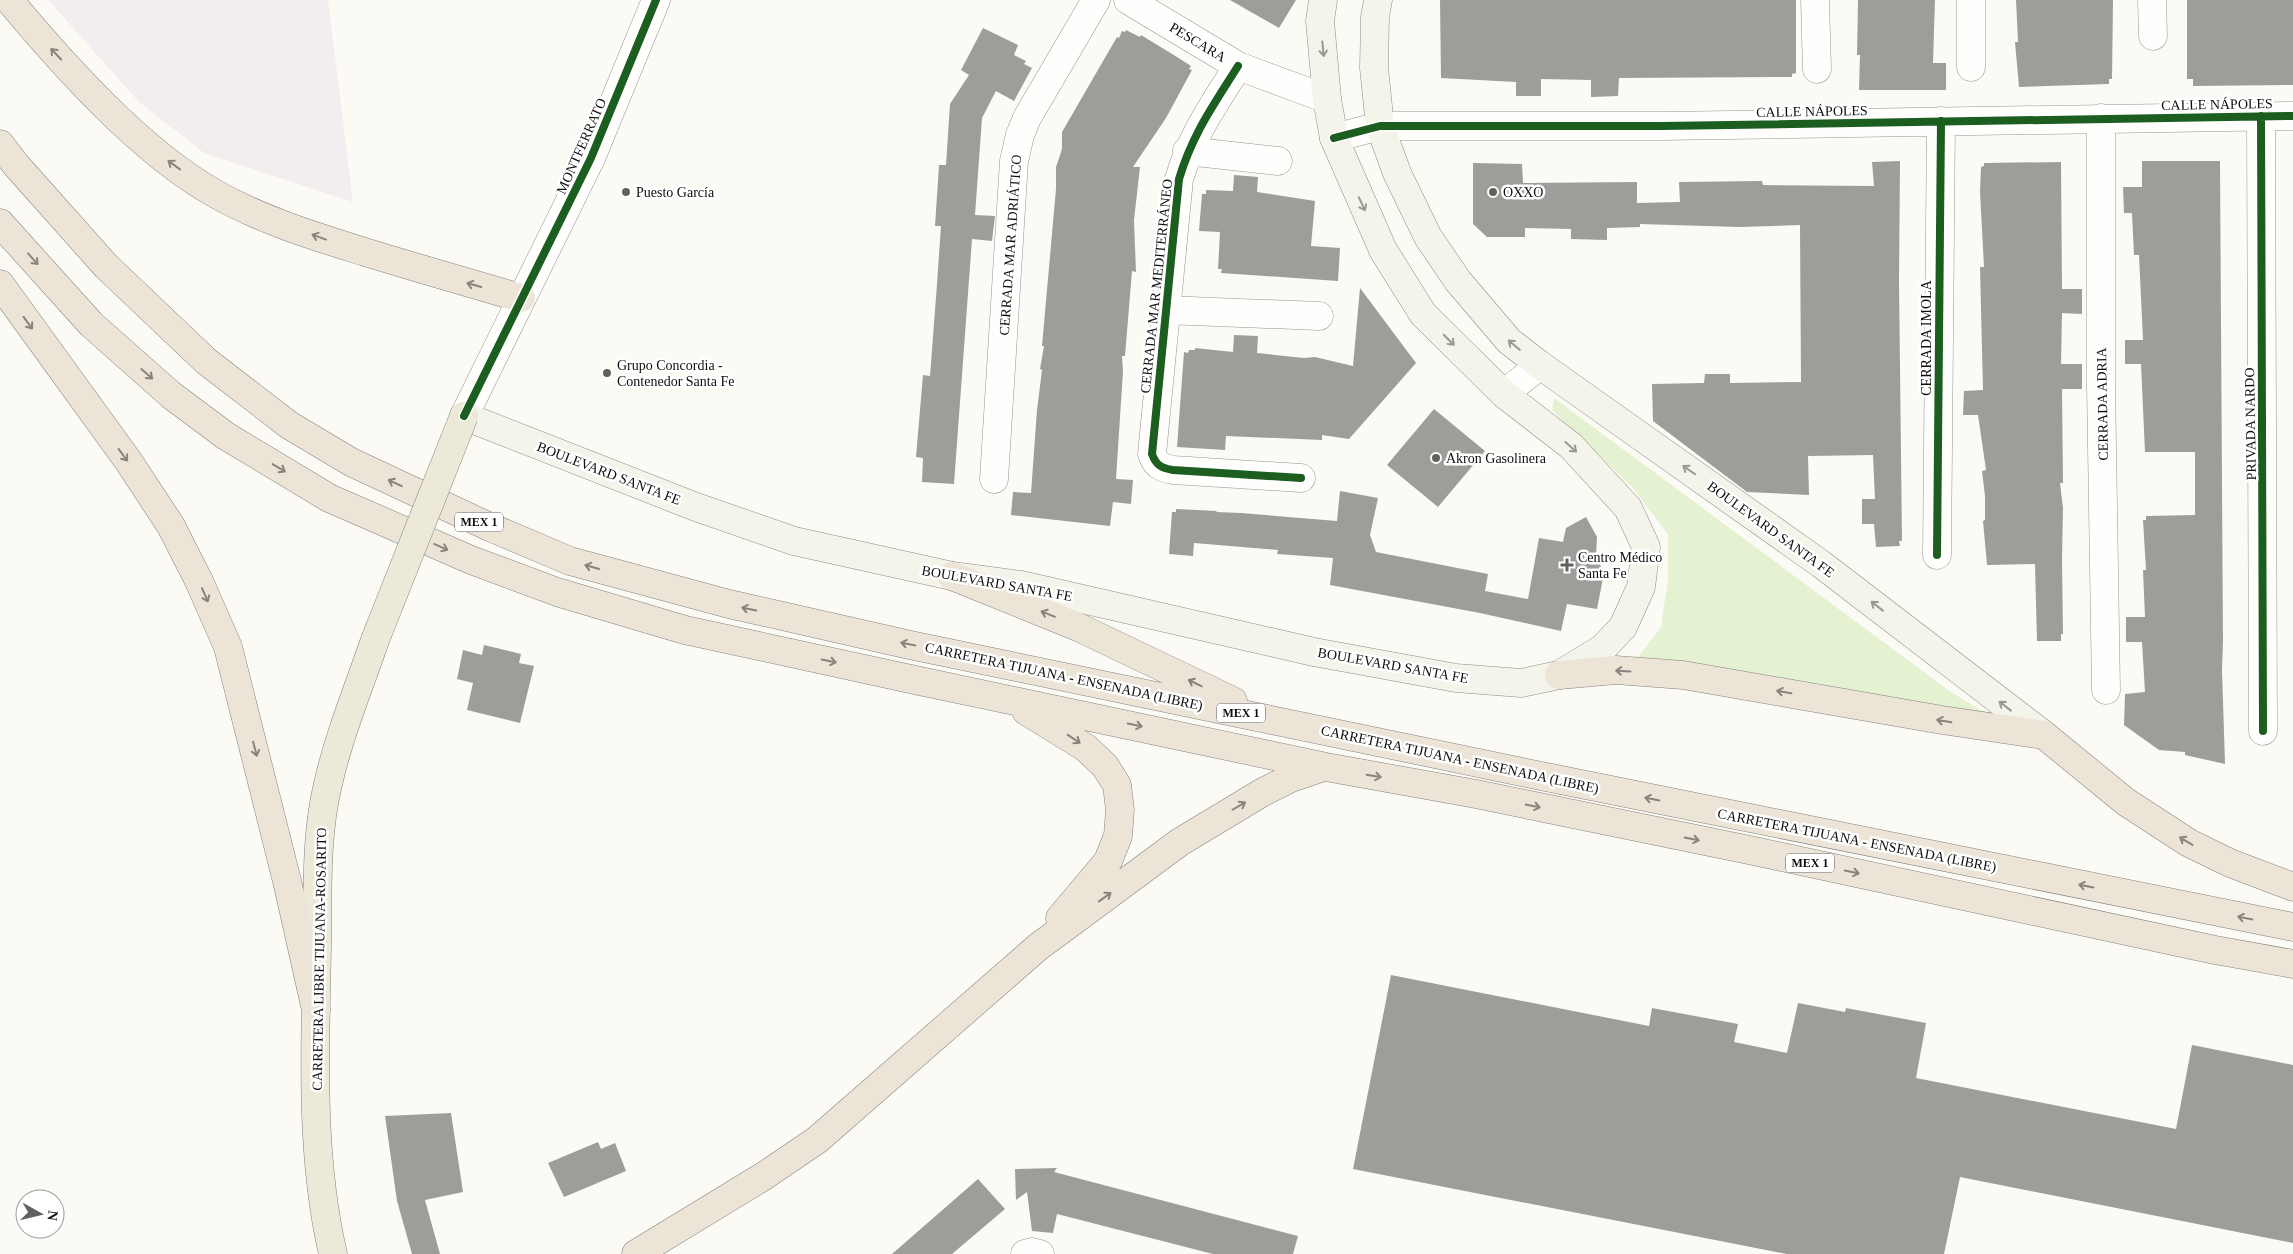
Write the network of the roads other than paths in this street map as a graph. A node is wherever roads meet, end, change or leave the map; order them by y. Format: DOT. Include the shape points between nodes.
graph roads {
  1 [pos="9,0"];
  2 [pos="656,0"];
  3 [pos="1096,0"];
  4 [pos="1128,0"];
  5 [pos="1323,0"];
  6 [pos="1378,0"];
  7 [pos="1815,0"];
  8 [pos="1971,0"];
  9 [pos="2152,0"];
  10 [pos="2153,36"];
  11 [pos="1238,66"];
  12 [pos="1971,67"];
  13 [pos="1816,69"];
  14 [pos="1327,99"];
  15 [pos="2261,116"];
  16 [pos="2293,116"];
  17 [pos="2101,118"];
  18 [pos="1941,121"];
  19 [pos="1380,126"];
  20 [pos="1334,138"];
  21 [pos="0,144"];
  22 [pos="1187,151"];
  23 [pos="1278,161"];
  24 [pos="0,222"];
  25 [pos="0,284"];
  26 [pos="521,298"];
  27 [pos="1165,310"];
  28 [pos="1319,316"];
  29 [pos="1540,365"];
  30 [pos="1504,394"];
  31 [pos="464,416"];
  32 [pos="1302,478"];
  33 [pos="994,479"];
  34 [pos="1937,555"];
  35 [pos="952,576"];
  36 [pos="1560,675"];
  37 [pos="2106,690"];
  38 [pos="1002,697"];
  39 [pos="1270,719"];
  40 [pos="2263,731"];
  41 [pos="2044,736"];
  42 [pos="1326,767"];
  43 [pos="2293,887"];
  44 [pos="2293,927"];
  45 [pos="1038,947"];
  46 [pos="2293,964"];
  47 [pos="316,1010"];
  48 [pos="333,1254"];
  49 [pos="636,1254"];
  50 [pos="1025,1254"];
  51 [pos="1040,1254"];
  26 -- 1 [label="highway, one-way" via="330,241 249,211 214,193 169,162 113,113"];
  2 -- 26 [label="street, MONTFERRATO" via="591,158"];
  3 -- 33 [label="street, CERRADA MAR ADRIÁTICO" via="1027,118 1014,161"];
  4 -- 11 [label="street, PESCARA"];
  5 -- 14 [label="main road, BOULEVARD SANTA FE, one-way" via="1320,21"];
  6 -- 19 [label="main road, BOULEVARD SANTA FE" via="1374,68"];
  7 -- 13 [label="street"];
  8 -- 12 [label="street"];
  9 -- 10 [label="street"];
  11 -- 14 [label="street, PESCARA"];
  11 -- 22 [label="street, CERRADA MAR MEDITERRÁNEO" via="1197,129"];
  14 -- 20 [label="main road, BOULEVARD SANTA FE"];
  15 -- 16 [label="street, CALLE NÁPOLES"];
  15 -- 17 [label="street, CALLE NÁPOLES"];
  15 -- 40 [label="street, PRIVADA NARDO"];
  17 -- 18 [label="street, CALLE NÁPOLES"];
  17 -- 37 [label="street, CERRADA ADRIA"];
  18 -- 19 [label="street, CALLE NÁPOLES" via="1662,126"];
  18 -- 34 [label="street, CERRADA IMOLA"];
  19 -- 20 [label="street, CALLE NÁPOLES"];
  29 -- 19 [label="main road, BOULEVARD SANTA FE, one-way" via="1509,341 1450,270 1424,229"];
  20 -- 30 [label="main road, BOULEVARD SANTA FE, one-way" via="1383,250 1423,314"];
  39 -- 21 [label="highway, CARRETERA TIJUANA - ENSENADA (LIBRE) / MEX 1, one-way" via="729,604 570,561 492,528 351,462 289,425 214,367 106,266"];
  22 -- 23 [label="street"];
  22 -- 27 [label="street, CERRADA MAR MEDITERRÁNEO" via="1179,179"];
  24 -- 38 [label="highway, MEX 1, one-way" via="92,324 171,395 226,436 328,498 471,560 557,592 685,630"];
  25 -- 47 [label="highway, one-way" via="171,526 199,581 224,639 261,774"];
  26 -- 31 [label="street, MONTFERRATO"];
  27 -- 28 [label="street"];
  27 -- 32 [label="street, CERRADA MAR MEDITERRÁNEO" via="1152,443 1155,463 1173,470"];
  29 -- 30 [label="street"];
  41 -- 29 [label="main road, BOULEVARD SANTA FE, one-way" via="1821,564"];
  30 -- 36 [label="main road, BOULEVARD SANTA FE, one-way" via="1571,446 1628,508 1646,547 1642,587 1623,627 1603,648"];
  31 -- 35 [label="main road, BOULEVARD SANTA FE" via="696,507 794,541"];
  31 -- 47 [label="main road, CARRETERA LIBRE TIJUANA-ROSARITO, bridge" via="375,640 328,784 318,864"];
  35 -- 36 [label="main road, BOULEVARD SANTA FE" via="1021,585 1314,652 1456,678 1521,682"];
  39 -- 35 [label="highway, one-way" via="1078,627"];
  41 -- 36 [label="highway, one-way" via="1683,675 1616,670"];
  38 -- 42 [label="highway, MEX 1, one-way"];
  38 -- 45 [label="highway, one-way" via="1086,748 1105,766 1117,785 1120,810 1118,836 1108,861"];
  44 -- 39 [label="highway, CARRETERA TIJUANA - ENSENADA (LIBRE) / MEX 1, one-way" via="1546,778"];
  43 -- 41 [label="highway, one-way" via="2189,843 2126,802"];
  45 -- 42 [label="highway, one-way" via="1211,822 1290,778"];
  42 -- 46 [label="highway, MEX 1, one-way" via="1476,794"];
  45 -- 49 [label="highway" via="817,1140"];
  47 -- 48 [label="main road, CARRETERA LIBRE TIJUANA-ROSARITO" via="317,1132 325,1217"];
  50 -- 51 [label="street"];
}
